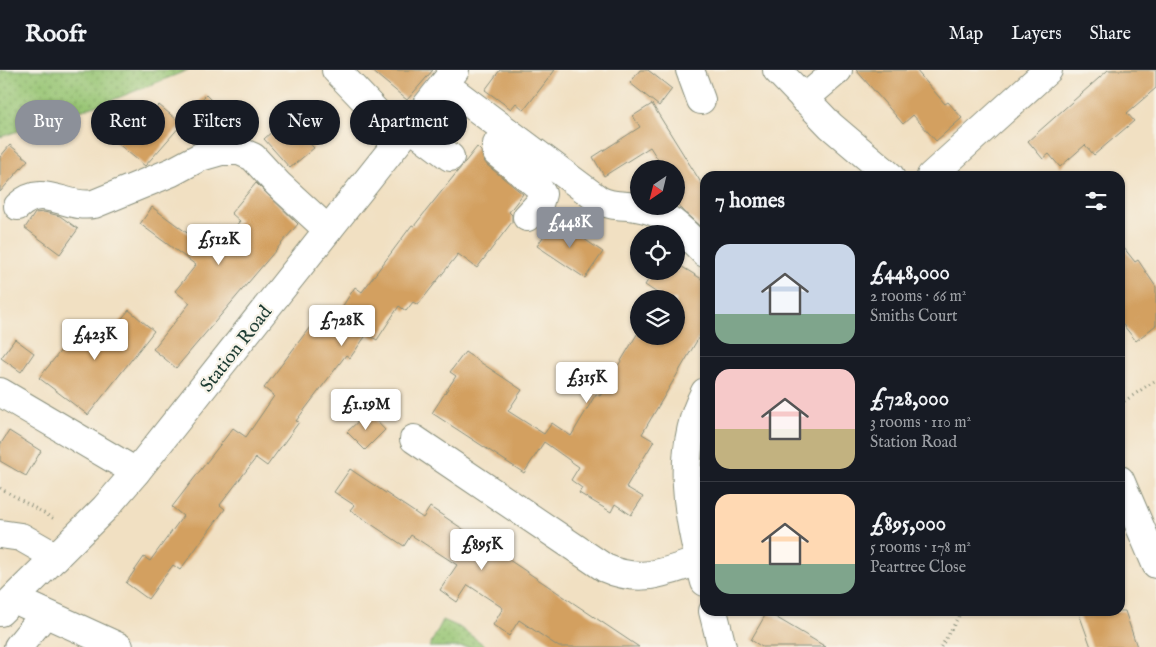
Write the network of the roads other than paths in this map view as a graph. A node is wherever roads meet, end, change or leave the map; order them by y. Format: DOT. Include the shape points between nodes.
graph roads {
  1 [pos="336,70"];
  2 [pos="690,70"];
  3 [pos="777,70"];
  4 [pos="838,70"];
  5 [pos="1048,70"];
  6 [pos="449,77"];
  7 [pos="804,99"];
  8 [pos="370,100"];
  9 [pos="431,100"];
  10 [pos="702,100"];
  11 [pos="506,132"];
  12 [pos="396,145"];
  13 [pos="429,145"];
  14 [pos="450,157"];
  15 [pos="881,171"];
  16 [pos="937,171"];
  17 [pos="18,206"];
  18 [pos="527,217"];
  19 [pos="328,230"];
  20 [pos="700,248"];
  21 [pos="0,392"];
  22 [pos="700,403"];
  23 [pos="414,439"];
  24 [pos="136,472"];
  25 [pos="1125,492"];
  26 [pos="0,534"];
  27 [pos="56,556"];
  28 [pos="700,563"];
  29 [pos="1156,564"];
  30 [pos="700,572"];
  31 [pos="7,605"];
  32 [pos="45,614"];
  33 [pos="714,616"];
  34 [pos="18,647"];
  35 [pos="119,647"];
  36 [pos="722,647"];
  1 -- 8 [label="street"];
  2 -- 10 [label="street"];
  3 -- 7 [label="street"];
  4 -- 7 [label="street"];
  5 -- 16 [label="street"];
  6 -- 9 [label="street, Station Road"];
  6 -- 11 [label="street"];
  7 -- 15 [label="street"];
  11 -- 18 [label="street" via="497,144 497,154 536,184 542,194 539,204"];
  11 -- 20 [label="street" via="599,200 611,206 656,211 675,223"];
  12 -- 19 [label="street, Station Road"];
  13 -- 14 [label="street"];
  17 -- 19 [label="street" via="39,195 81,206 94,204 200,157 231,150 253,157"];
  19 -- 24 [label="street, Station Road"];
  21 -- 24 [label="street"];
  22 -- 28 [label="street" via="694,416 686,501"];
  23 -- 30 [label="street" via="605,568 619,574 644,577"];
  24 -- 27 [label="street, Station Road"];
  25 -- 29 [label="street"];
  26 -- 27 [label="street" via="21,537"];
  27 -- 31 [label="street, Station Road"];
  31 -- 32 [label="street"];
  32 -- 34 [label="street"];
  32 -- 35 [label="street"];
  33 -- 36 [label="street"];
}
